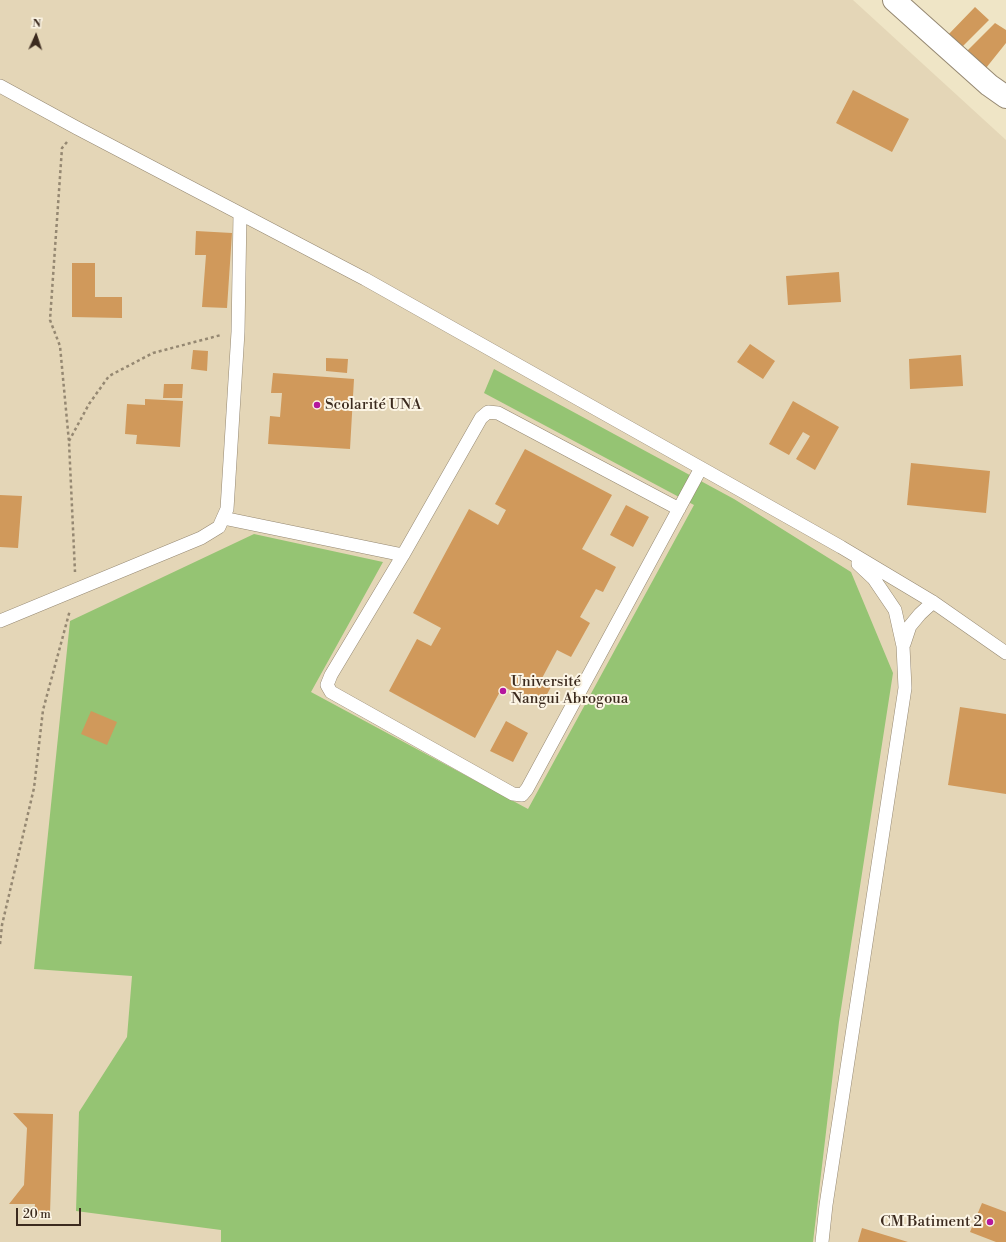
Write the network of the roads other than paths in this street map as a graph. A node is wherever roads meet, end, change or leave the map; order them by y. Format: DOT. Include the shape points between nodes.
graph roads {
  1 [pos="894,0"];
  2 [pos="0,86"];
  3 [pos="1006,97"];
  4 [pos="240,214"];
  5 [pos="701,468"];
  6 [pos="679,509"];
  7 [pos="223,518"];
  8 [pos="841,547"];
  9 [pos="403,555"];
  10 [pos="933,602"];
  11 [pos="0,621"];
  12 [pos="904,646"];
  13 [pos="1006,653"];
  14 [pos="822,1242"];
  1 -- 3 [label="street" via="989,85"];
  2 -- 4 [label="lane"];
  4 -- 5 [label="lane" via="365,279"];
  4 -- 7 [label="lane" via="238,332 227,509"];
  5 -- 6 [label="lane"];
  5 -- 8 [label="lane"];
  6 -- 9 [label="lane" via="498,413 488,412 480,418"];
  6 -- 9 [label="lane" via="522,795 513,794 331,692 327,685"];
  7 -- 9 [label="lane"];
  7 -- 11 [label="lane" via="219,527 201,538"];
  8 -- 10 [label="lane"];
  8 -- 12 [label="lane" via="874,580 895,610"];
  10 -- 12 [label="lane" via="910,626"];
  10 -- 13 [label="lane"];
  12 -- 14 [label="lane" via="905,688"];
}
